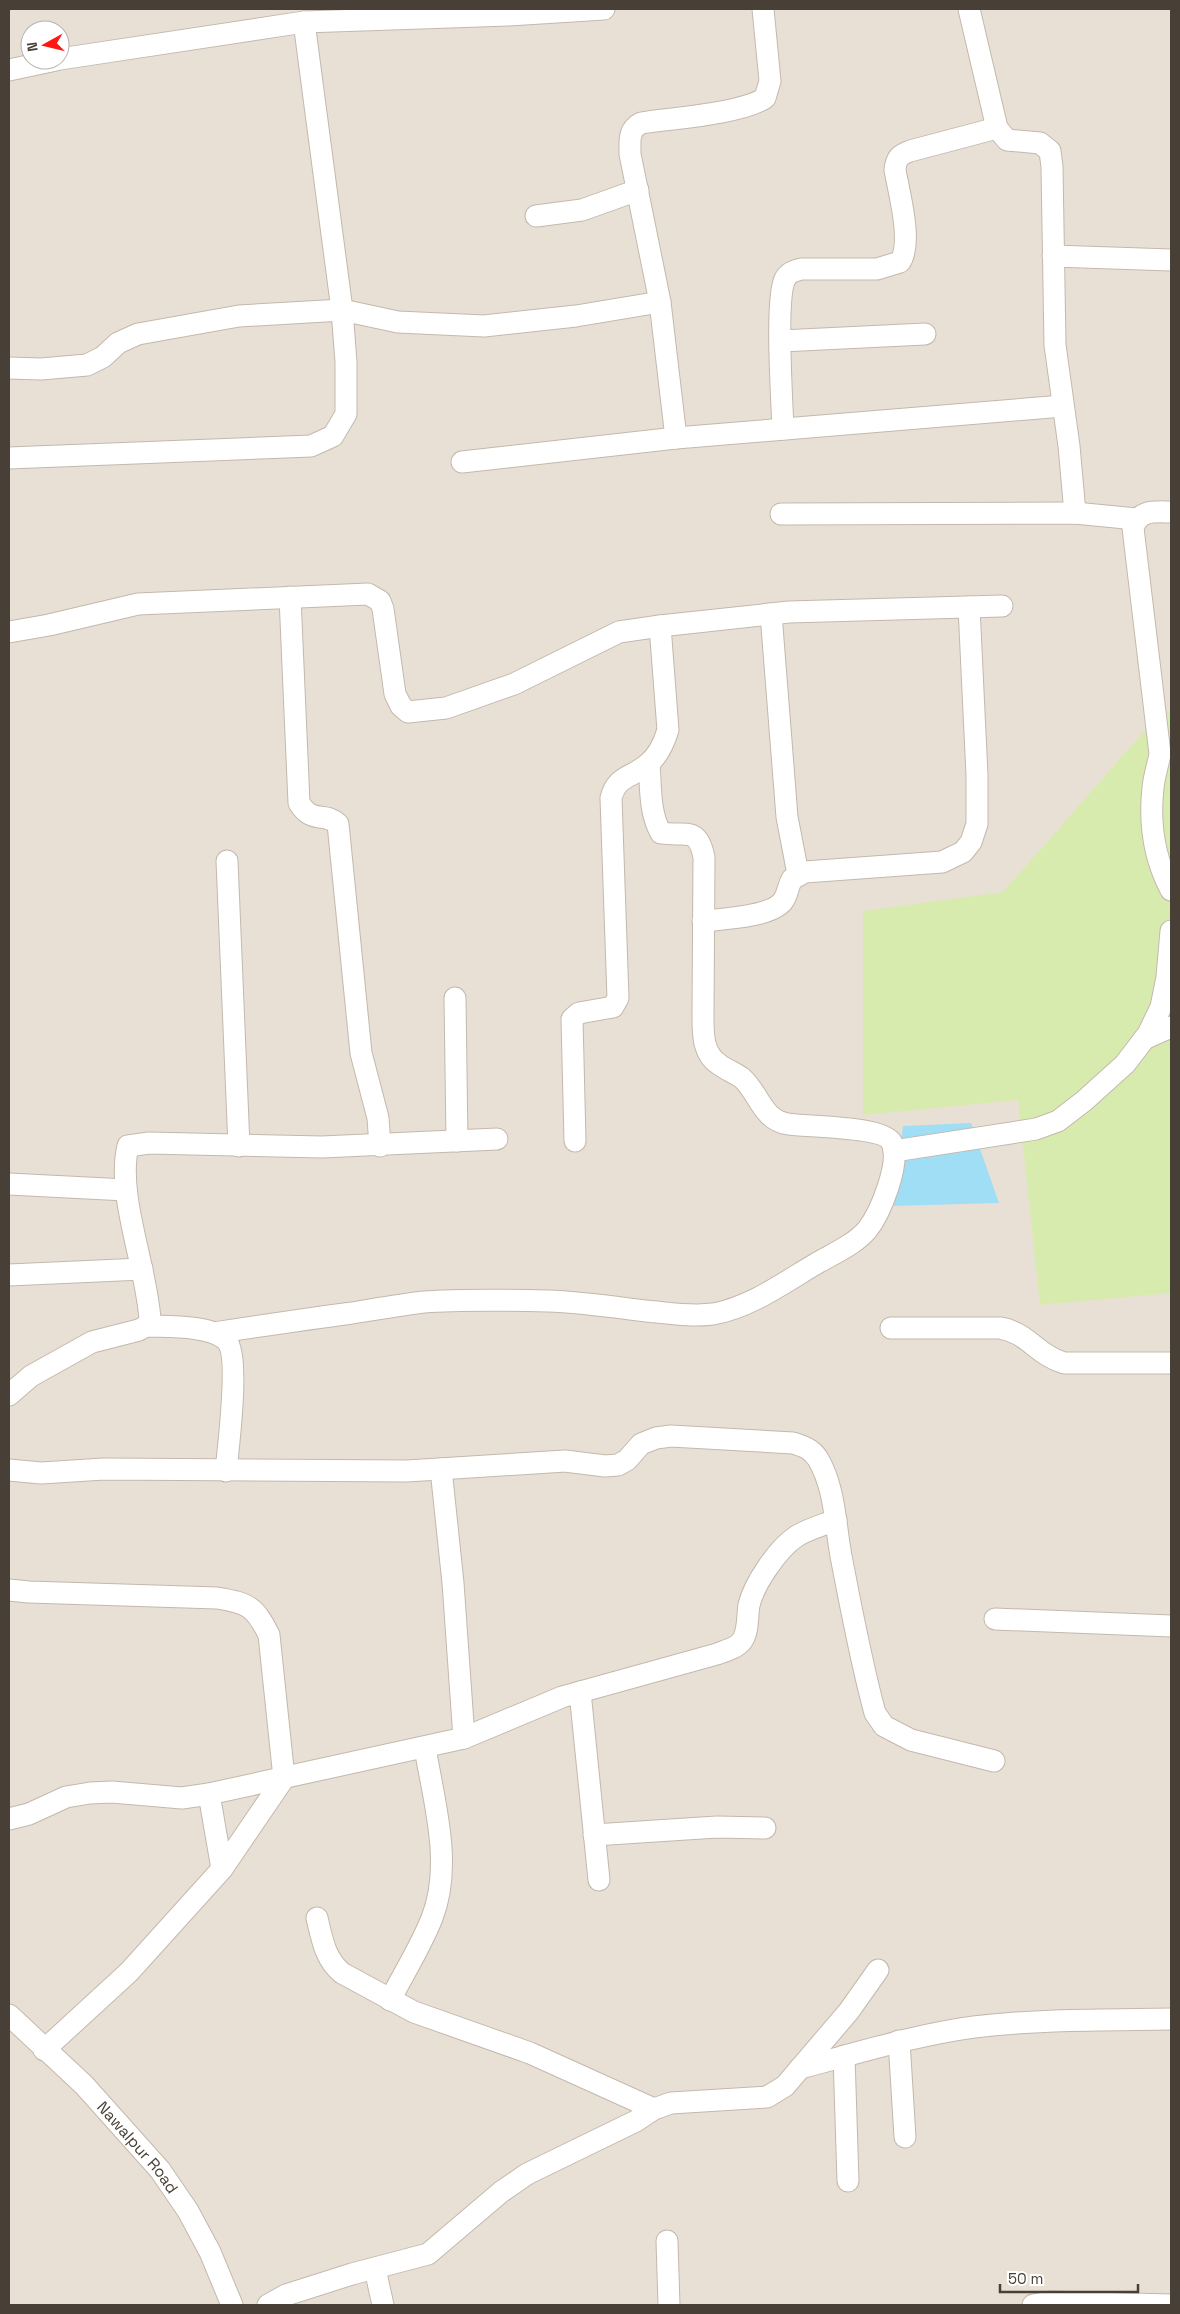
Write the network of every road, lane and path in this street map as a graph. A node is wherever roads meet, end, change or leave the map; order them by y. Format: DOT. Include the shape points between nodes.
graph roads {
  1 [pos="604,9"];
  2 [pos="764,9"];
  3 [pos="969,9"];
  4 [pos="509,12"];
  5 [pos="304,22"];
  6 [pos="70,57"];
  7 [pos="997,128"];
  8 [pos="638,190"];
  9 [pos="536,216"];
  10 [pos="1053,256"];
  11 [pos="1171,260"];
  12 [pos="660,302"];
  13 [pos="342,310"];
  14 [pos="924,334"];
  15 [pos="781,340"];
  16 [pos="9,368"];
  17 [pos="1063,406"];
  18 [pos="783,429"];
  19 [pos="676,438"];
  20 [pos="9,458"];
  21 [pos="462,462"];
  22 [pos="1171,512"];
  23 [pos="1074,513"];
  24 [pos="781,514"];
  25 [pos="1136,519"];
  26 [pos="290,597"];
  27 [pos="969,606"];
  28 [pos="1002,606"];
  29 [pos="771,614"];
  30 [pos="660,626"];
  31 [pos="9,632"];
  32 [pos="649,764"];
  33 [pos="227,861"];
  34 [pos="798,874"];
  35 [pos="1171,890"];
  36 [pos="703,921"];
  37 [pos="1171,931"];
  38 [pos="455,998"];
  39 [pos="1171,1027"];
  40 [pos="1144,1039"];
  41 [pos="497,1139"];
  42 [pos="575,1140"];
  43 [pos="457,1142"];
  44 [pos="239,1146"];
  45 [pos="380,1146"];
  46 [pos="894,1151"];
  47 [pos="9,1184"];
  48 [pos="126,1190"];
  49 [pos="142,1269"];
  50 [pos="9,1275"];
  51 [pos="146,1326"];
  52 [pos="891,1328"];
  53 [pos="214,1333"];
  54 [pos="1171,1363"];
  55 [pos="9,1395"];
  56 [pos="441,1469"];
  57 [pos="9,1470"];
  58 [pos="226,1471"];
  59 [pos="836,1520"];
  60 [pos="9,1590"];
  61 [pos="995,1618"];
  62 [pos="1171,1626"];
  63 [pos="580,1692"];
  64 [pos="464,1738"];
  65 [pos="425,1748"];
  66 [pos="994,1761"];
  67 [pos="284,1778"];
  68 [pos="209,1794"];
  69 [pos="9,1820"];
  70 [pos="764,1828"];
  71 [pos="594,1835"];
  72 [pos="222,1869"];
  73 [pos="599,1880"];
  74 [pos="317,1918"];
  75 [pos="878,1970"];
  76 [pos="390,2000"];
  77 [pos="9,2015"];
  78 [pos="1171,2019"];
  79 [pos="899,2042"];
  80 [pos="44,2050"];
  81 [pos="844,2056"];
  82 [pos="800,2068"];
  83 [pos="654,2109"];
  84 [pos="905,2137"];
  85 [pos="848,2181"];
  86 [pos="667,2241"];
  87 [pos="375,2269"];
  88 [pos="232,2305"];
  89 [pos="268,2305"];
  90 [pos="383,2305"];
  91 [pos="669,2305"];
  92 [pos="1033,2305"];
  93 [pos="1171,2305"];
  1 -- 4 [label="street"];
  2 -- 8 [label="street" via="770,80 765,98 746,107 641,123 634,127 630,132 630,154"];
  3 -- 7 [label="street"];
  4 -- 5 [label="street"];
  5 -- 6 [label="street"];
  5 -- 13 [label="street"];
  7 -- 10 [label="street" via="1008,140 1040,143 1050,152"];
  7 -- 15 [label="street" via="901,155 896,160 895,170 906,238 904,256 900,262 877,269 801,269 790,272 782,288"];
  8 -- 9 [label="street" via="582,210"];
  8 -- 12 [label="street"];
  10 -- 11 [label="street"];
  10 -- 17 [label="street" via="1055,338"];
  12 -- 13 [label="street" via="576,316 484,326 398,322"];
  12 -- 19 [label="street"];
  13 -- 16 [label="street" via="239,316 172,327 138,334 118,343 103,357 87,365"];
  13 -- 20 [label="street" via="346,414 333,436 312,446"];
  14 -- 15 [label="street"];
  15 -- 18 [label="street"];
  17 -- 18 [label="street"];
  17 -- 23 [label="street"];
  18 -- 19 [label="street"];
  19 -- 21 [label="street"];
  22 -- 25 [label="street" via="1143,513"];
  23 -- 24 [label="street"];
  23 -- 25 [label="street"];
  25 -- 35 [label="street" via="1134,539 1160,754 1153,788 1152,832 1159,864"];
  26 -- 30 [label="street" via="368,594 380,601 395,694 408,712 455,705 514,684 619,632"];
  26 -- 31 [label="street" via="138,604"];
  26 -- 45 [label="street" via="299,803 313,817 332,819 338,824 361,1052 378,1118"];
  27 -- 28 [label="street"];
  27 -- 29 [label="street"];
  27 -- 34 [label="street" via="977,775 977,824 972,842 963,852 942,862"];
  29 -- 30 [label="street"];
  29 -- 34 [label="street" via="787,817"];
  30 -- 32 [label="street" via="668,730 665,742"];
  32 -- 36 [label="street" via="653,813 661,833 695,836 700,841 704,857"];
  32 -- 42 [label="street" via="619,781 610,798 618,998 613,1006 579,1013 572,1019"];
  33 -- 44 [label="street"];
  34 -- 36 [label="street" via="792,879 782,903 777,906 750,915"];
  36 -- 46 [label="street" via="702,1014 708,1055 718,1065 740,1076 774,1120 785,1124 826,1125 874,1133 887,1137"];
  37 -- 40 [label="street" via="1167,977 1160,1007"];
  38 -- 43 [label="street"];
  39 -- 40 [label="street"];
  40 -- 46 [label="street" via="1125,1064 1058,1121 1036,1129"];
  41 -- 43 [label="street"];
  43 -- 45 [label="street"];
  44 -- 45 [label="street"];
  44 -- 48 [label="street" via="149,1143 128,1146 124,1170"];
  46 -- 53 [label="street" via="889,1184 866,1232 764,1295 738,1307 691,1316 550,1301 424,1302"];
  47 -- 48 [label="street"];
  48 -- 49 [label="street"];
  49 -- 50 [label="street"];
  49 -- 51 [label="street" via="150,1320"];
  51 -- 53 [label="street"];
  51 -- 55 [label="street" via="92,1342 31,1376"];
  52 -- 54 [label="street" via="1000,1328 1011,1330 1044,1355 1064,1363"];
  53 -- 58 [label="street" via="230,1344 232,1360"];
  56 -- 58 [label="street"];
  56 -- 59 [label="street" via="558,1462 618,1465 641,1444 670,1436 793,1442 807,1448 817,1458 826,1476"];
  56 -- 64 [label="street"];
  57 -- 58 [label="street" via="41,1473 104,1469"];
  59 -- 63 [label="street" via="796,1536 763,1574 750,1604 741,1642 717,1654"];
  59 -- 66 [label="street" via="875,1713 884,1726 911,1740"];
  60 -- 67 [label="street" via="217,1598 241,1602 259,1614 269,1635"];
  61 -- 62 [label="street"];
  63 -- 64 [label="street"];
  63 -- 71 [label="street"];
  64 -- 65 [label="street"];
  65 -- 67 [label="street"];
  65 -- 76 [label="street" via="438,1825 442,1882 432,1918"];
  67 -- 68 [label="street"];
  67 -- 72 [label="street"];
  68 -- 69 [label="street" via="182,1798 112,1792 66,1796"];
  68 -- 72 [label="street"];
  70 -- 71 [label="street" via="717,1827"];
  71 -- 73 [label="street"];
  72 -- 80 [label="street" via="129,1972"];
  74 -- 76 [label="street" via="324,1950 333,1966"];
  75 -- 82 [label="street" via="849,2011"];
  76 -- 83 [label="street" via="414,2012 530,2053"];
  77 -- 80 [label="street, Nawalpur Road"];
  78 -- 79 [label="street" via="1015,2022"];
  79 -- 81 [label="street"];
  79 -- 84 [label="street"];
  80 -- 88 [label="street, Nawalpur Road" via="84,2085 160,2170 188,2210"];
  81 -- 82 [label="street"];
  81 -- 85 [label="street"];
  82 -- 83 [label="street" via="785,2086 767,2097 671,2103"];
  83 -- 87 [label="street" via="527,2174 428,2254"];
  86 -- 91 [label="street"];
  87 -- 89 [label="street" via="286,2295"];
  87 -- 90 [label="street"];
  92 -- 93 [label="street" via="1050,2302"];
}
